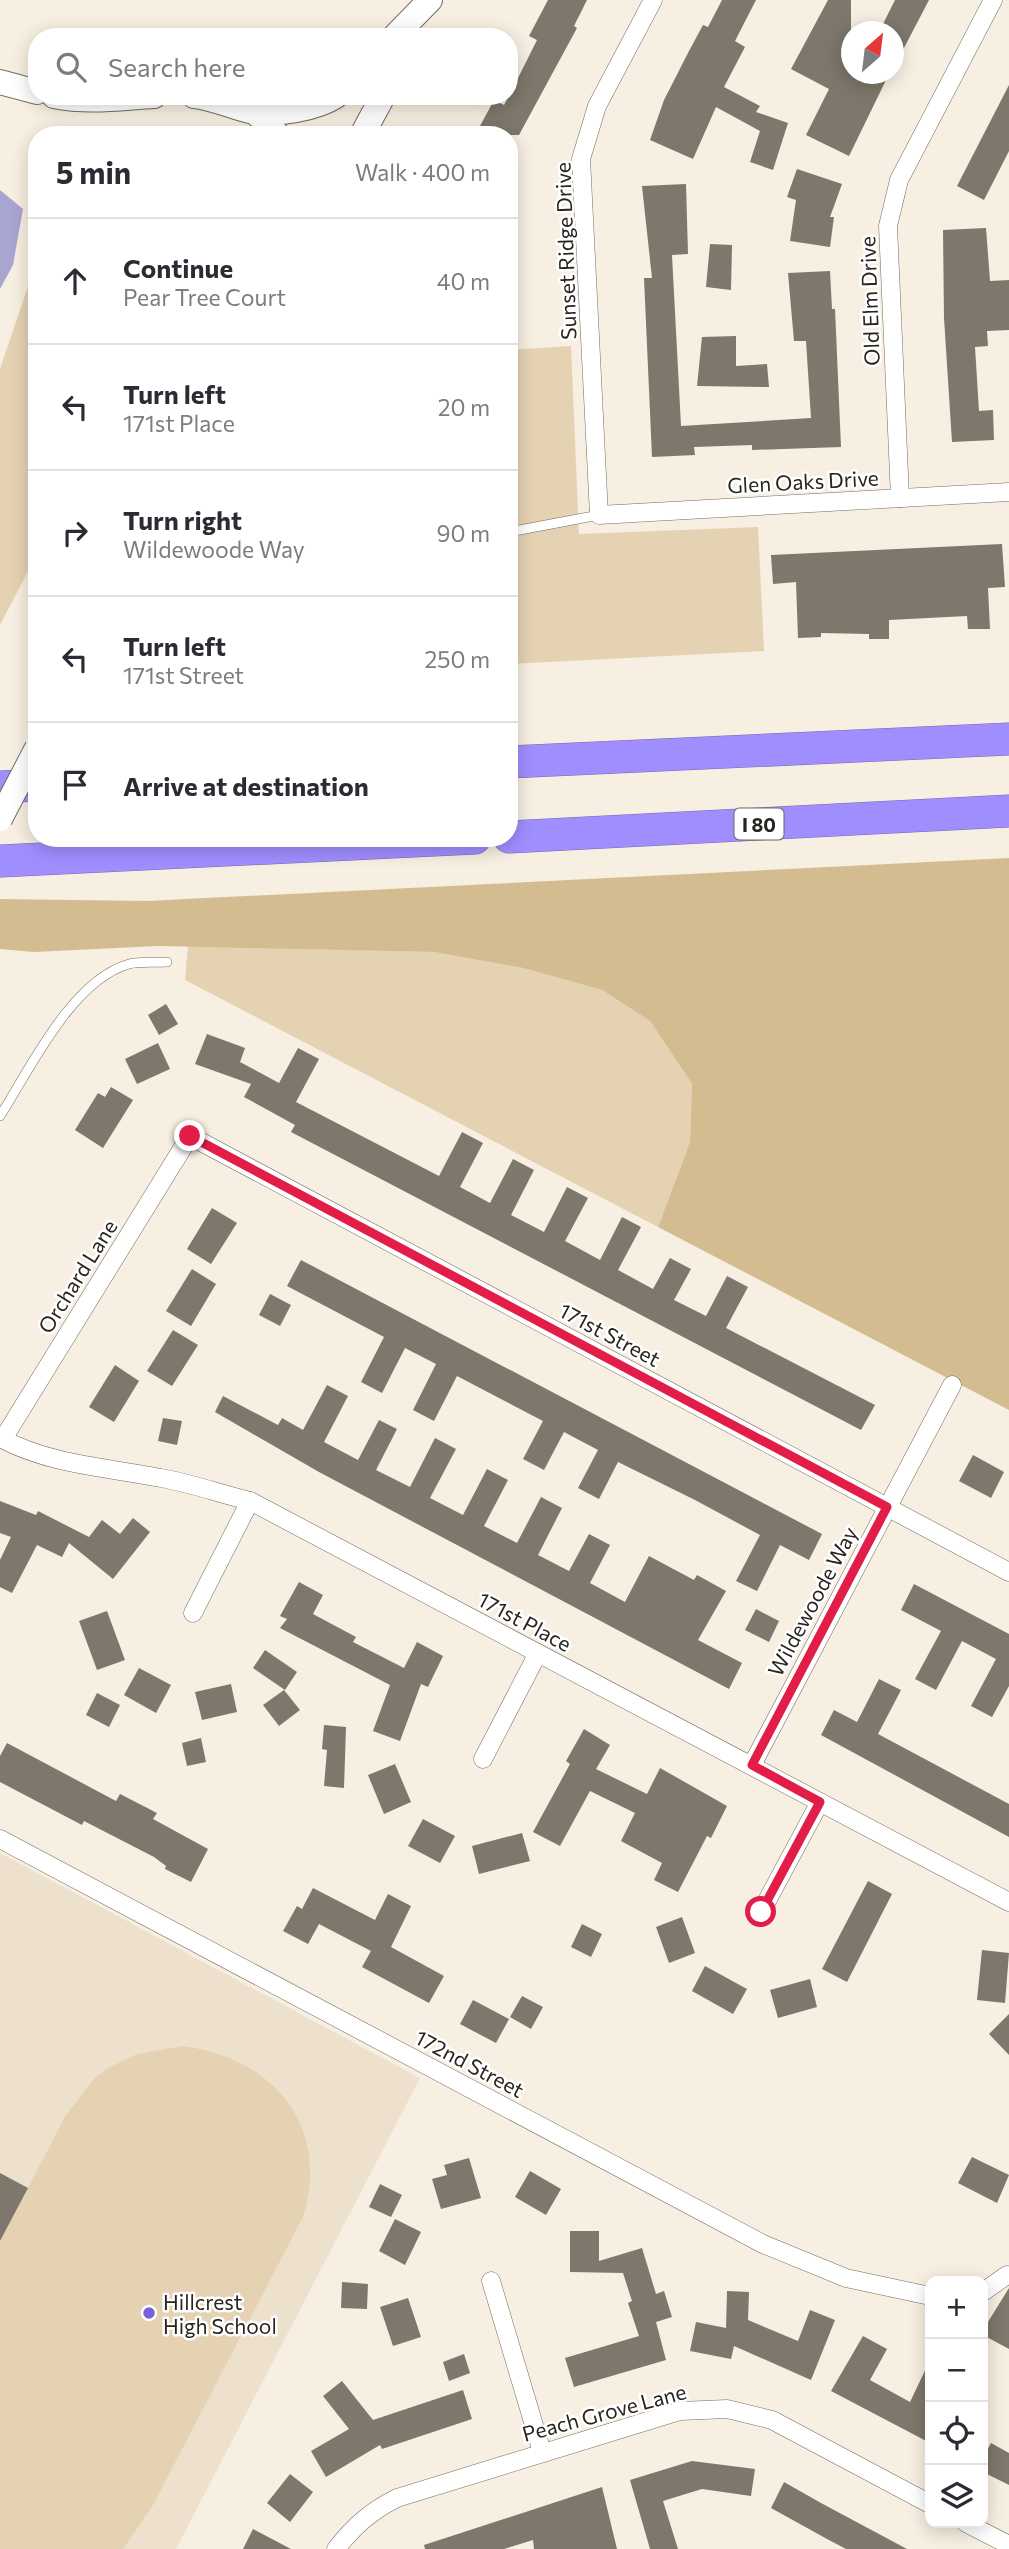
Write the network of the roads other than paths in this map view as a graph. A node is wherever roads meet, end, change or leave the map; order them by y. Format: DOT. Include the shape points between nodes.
graph roads {
  1 [pos="433,0"];
  2 [pos="653,0"];
  3 [pos="993,0"];
  4 [pos="403,28"];
  5 [pos="419,28"];
  6 [pos="0,82"];
  7 [pos="28,90"];
  8 [pos="234,105"];
  9 [pos="316,105"];
  10 [pos="378,105"];
  11 [pos="255,112"];
  12 [pos="269,126"];
  13 [pos="367,126"];
  14 [pos="1009,492"];
  15 [pos="900,498"];
  16 [pos="599,515"];
  17 [pos="518,530"];
  18 [pos="1009,739"];
  19 [pos="518,762"];
  20 [pos="28,765"];
  21 [pos="28,785"];
  22 [pos="0,787"];
  23 [pos="1009,811"];
  24 [pos="0,818"];
  25 [pos="518,837"];
  26 [pos="289,847"];
  27 [pos="0,861"];
  28 [pos="167,962"];
  29 [pos="0,1116"];
  30 [pos="190,1136"];
  31 [pos="952,1385"];
  32 [pos="2,1438"];
  33 [pos="250,1502"];
  34 [pos="887,1507"];
  35 [pos="1009,1572"];
  36 [pos="193,1613"];
  37 [pos="538,1653"];
  38 [pos="483,1759"];
  39 [pos="752,1765"];
  40 [pos="820,1802"];
  41 [pos="0,1839"];
  42 [pos="1009,1902"];
  43 [pos="761,1912"];
  44 [pos="1007,2275"];
  45 [pos="491,2281"];
  46 [pos="988,2288"];
  47 [pos="925,2295"];
  48 [pos="542,2452"];
  49 [pos="925,2501"];
  50 [pos="977,2528"];
  51 [pos="1009,2545"];
  52 [pos="336,2549"];
  1 -- 4 [label="street"];
  1 -- 5 [label="street"];
  2 -- 16 [label="street, Sunset Ridge Drive" via="597,106 581,159"];
  3 -- 15 [label="street, Old Elm Drive" via="899,180 888,226"];
  6 -- 7 [label="street"];
  8 -- 11 [label="street"];
  9 -- 11 [label="street"];
  10 -- 13 [label="street"];
  11 -- 12 [label="street"];
  14 -- 15 [label="street, Glen Oaks Drive"];
  15 -- 16 [label="street, Glen Oaks Drive"];
  16 -- 17 [label="lane"];
  18 -- 19 [label="highway"];
  20 -- 24 [label="street, bridge"];
  21 -- 22 [label="highway"];
  23 -- 25 [label="highway, I 80"];
  26 -- 27 [label="highway"];
  28 -- 29 [label="lane" via="130,964 106,974 70,1007"];
  30 -- 32 [label="street, Orchard Lane"];
  30 -- 34 [label="street, 171st Street"];
  31 -- 34 [label="street, Wildewoode Way"];
  32 -- 33 [label="street, 171st Place" via="44,1457 90,1469 162,1478"];
  33 -- 36 [label="street"];
  33 -- 37 [label="street, 171st Place"];
  34 -- 35 [label="street, 171st Street"];
  34 -- 39 [label="street, Wildewoode Way"];
  37 -- 38 [label="street"];
  37 -- 39 [label="street, 171st Place"];
  39 -- 40 [label="street, 171st Place"];
  40 -- 42 [label="street, 171st Place"];
  40 -- 43 [label="street"];
  41 -- 47 [label="street, 172nd Street" via="763,2244 846,2278"];
  44 -- 46 [label="street"];
  45 -- 48 [label="street"];
  48 -- 49 [label="street, Peach Grove Lane" via="680,2411 727,2409 772,2420"];
  48 -- 52 [label="street, Peach Grove Lane" via="397,2498 352,2527"];
  50 -- 51 [label="street"];
}
